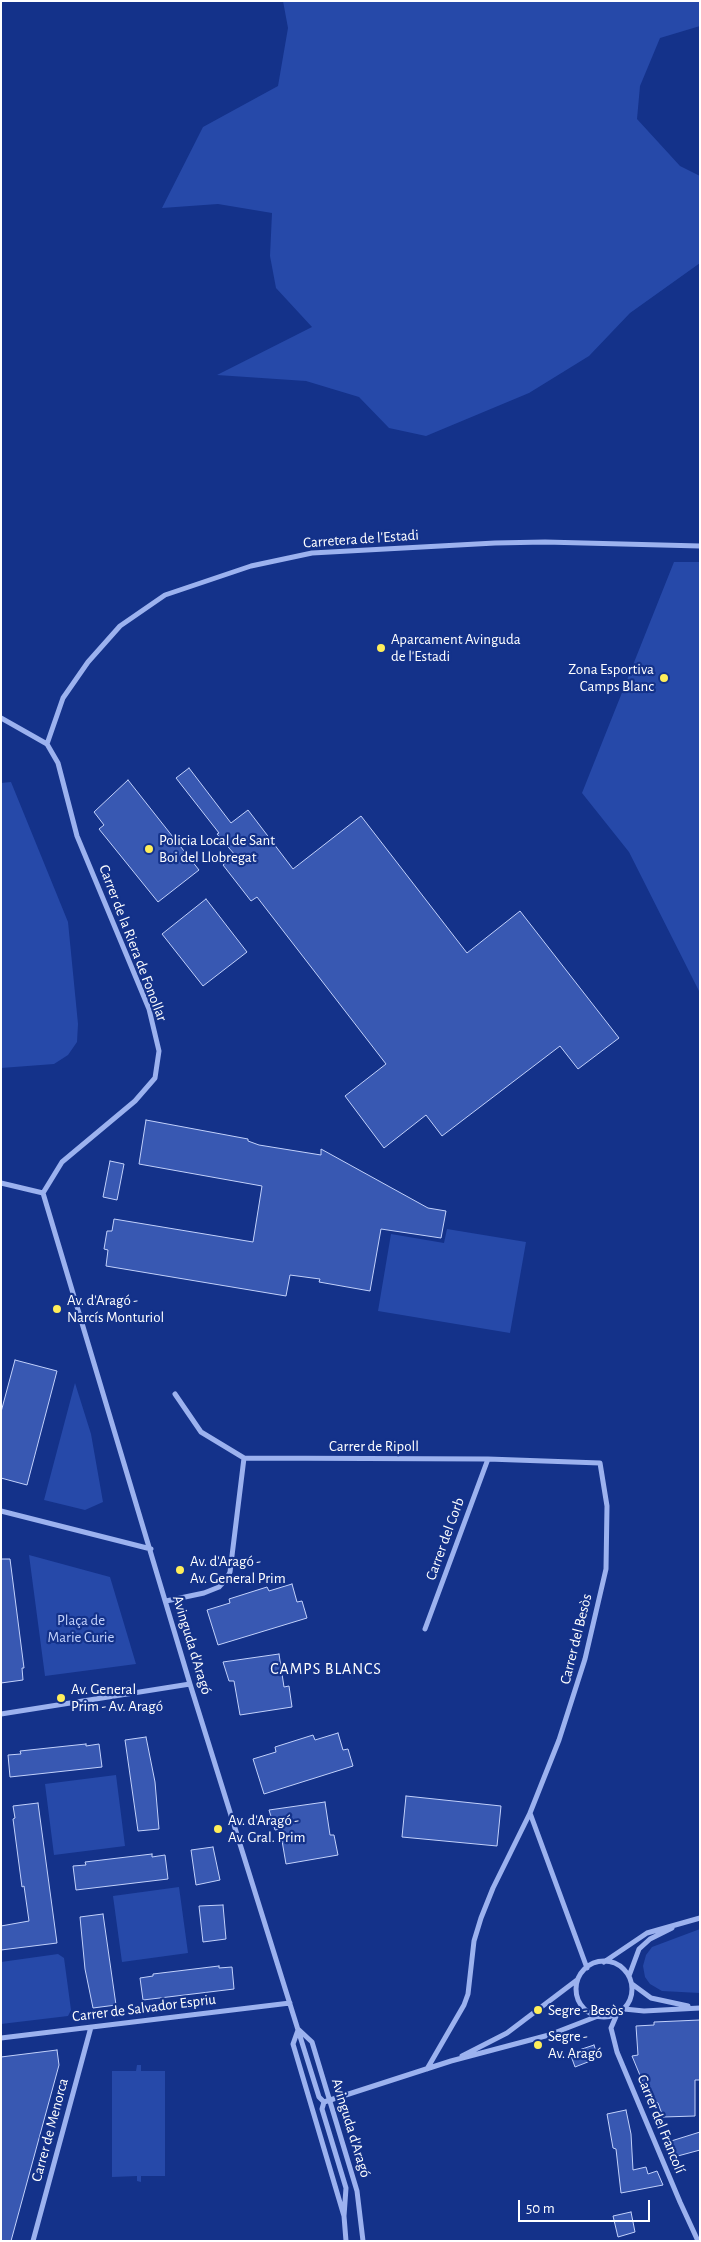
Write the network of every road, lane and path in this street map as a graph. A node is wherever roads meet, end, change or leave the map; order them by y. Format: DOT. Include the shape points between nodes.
graph roads {
  1 [pos="700,546"];
  2 [pos="1,718"];
  3 [pos="47,744"];
  4 [pos="1,1183"];
  5 [pos="43,1193"];
  6 [pos="176,1394"];
  7 [pos="244,1458"];
  8 [pos="488,1459"];
  9 [pos="600,1464"];
  10 [pos="1,1511"];
  11 [pos="151,1549"];
  12 [pos="166,1601"];
  13 [pos="425,1628"];
  14 [pos="190,1684"];
  15 [pos="1,1714"];
  16 [pos="530,1812"];
  17 [pos="700,1918"];
  18 [pos="677,1925"];
  19 [pos="604,1962"];
  20 [pos="586,1968"];
  21 [pos="629,1976"];
  22 [pos="578,1980"];
  23 [pos="632,1984"];
  24 [pos="290,2003"];
  25 [pos="700,2008"];
  26 [pos="624,2009"];
  27 [pos="617,2014"];
  28 [pos="598,2016"];
  29 [pos="91,2026"];
  30 [pos="298,2029"];
  31 [pos="1,2038"];
  32 [pos="451,2061"];
  33 [pos="427,2069"];
  34 [pos="327,2101"];
  35 [pos="344,2216"];
  36 [pos="33,2241"];
  37 [pos="346,2241"];
  38 [pos="363,2241"];
  39 [pos="698,2241"];
  1 -- 3 [label="street, Carretera de l'Estadi" via="495,543 312,553 252,566 164,596 120,626 88,662 63,698"];
  2 -- 3 [label="street"];
  3 -- 5 [label="street, Carrer de la Riera de Fonollar" via="58,763 77,836 149,1009 159,1051 155,1078 135,1100 62,1162"];
  4 -- 5 [label="street"];
  5 -- 11 [label="street, Avinguda d'Aragó"];
  6 -- 7 [label="street" via="201,1432"];
  7 -- 8 [label="street, Carrer de Ripoll"];
  7 -- 12 [label="street" via="227,1578 219,1587 204,1593"];
  8 -- 9 [label="street, Carrer de Ripoll"];
  8 -- 13 [label="street, Carrer del Corb"];
  9 -- 16 [label="street, Carrer del Besòs" via="607,1506 606,1569 568,1716"];
  10 -- 11 [label="street"];
  11 -- 12 [label="street, Avinguda d'Aragó"];
  12 -- 14 [label="street, Avinguda d'Aragó"];
  14 -- 15 [label="street"];
  14 -- 24 [label="street, Avinguda d'Aragó"];
  16 -- 20 [label="street"];
  16 -- 33 [label="street, Carrer del Besòs" via="481,1918 464,2005"];
  17 -- 18 [label="street"];
  18 -- 19 [label="street" via="647,1933"];
  18 -- 21 [label="street" via="645,1943 635,1957"];
  19 -- 20 [label="street"];
  19 -- 21 [label="street" via="616,1964"];
  20 -- 22 [label="street"];
  21 -- 23 [label="street"];
  22 -- 28 [label="street" via="576,1989 582,2007"];
  22 -- 32 [label="street" via="507,2033"];
  23 -- 25 [label="street" via="661,2002"];
  23 -- 26 [label="street" via="632,1993"];
  24 -- 29 [label="street, Carrer de Salvador Espriu"];
  24 -- 30 [label="street, Avinguda d'Aragó"];
  25 -- 26 [label="street"];
  26 -- 27 [label="street"];
  27 -- 28 [label="street"];
  27 -- 39 [label="street, Carrer del Francolí" via="611,2028 617,2052"];
  28 -- 32 [label="street" via="549,2035"];
  29 -- 31 [label="street, Carrer de Salvador Espriu"];
  29 -- 36 [label="street, Carrer de Menorca"];
  30 -- 34 [label="street, Avinguda d'Aragó" via="312,2042"];
  30 -- 34 [label="street, Avinguda d'Aragó" via="319,2097"];
  30 -- 35 [label="street, Avinguda d'Aragó" via="293,2044"];
  32 -- 33 [label="street"];
  33 -- 34 [label="street"];
  34 -- 35 [label="street, Avinguda d'Aragó" via="322,2109 346,2188"];
  34 -- 38 [label="street, Avinguda d'Aragó" via="357,2191"];
  35 -- 37 [label="street, Avinguda d'Aragó"];
}
